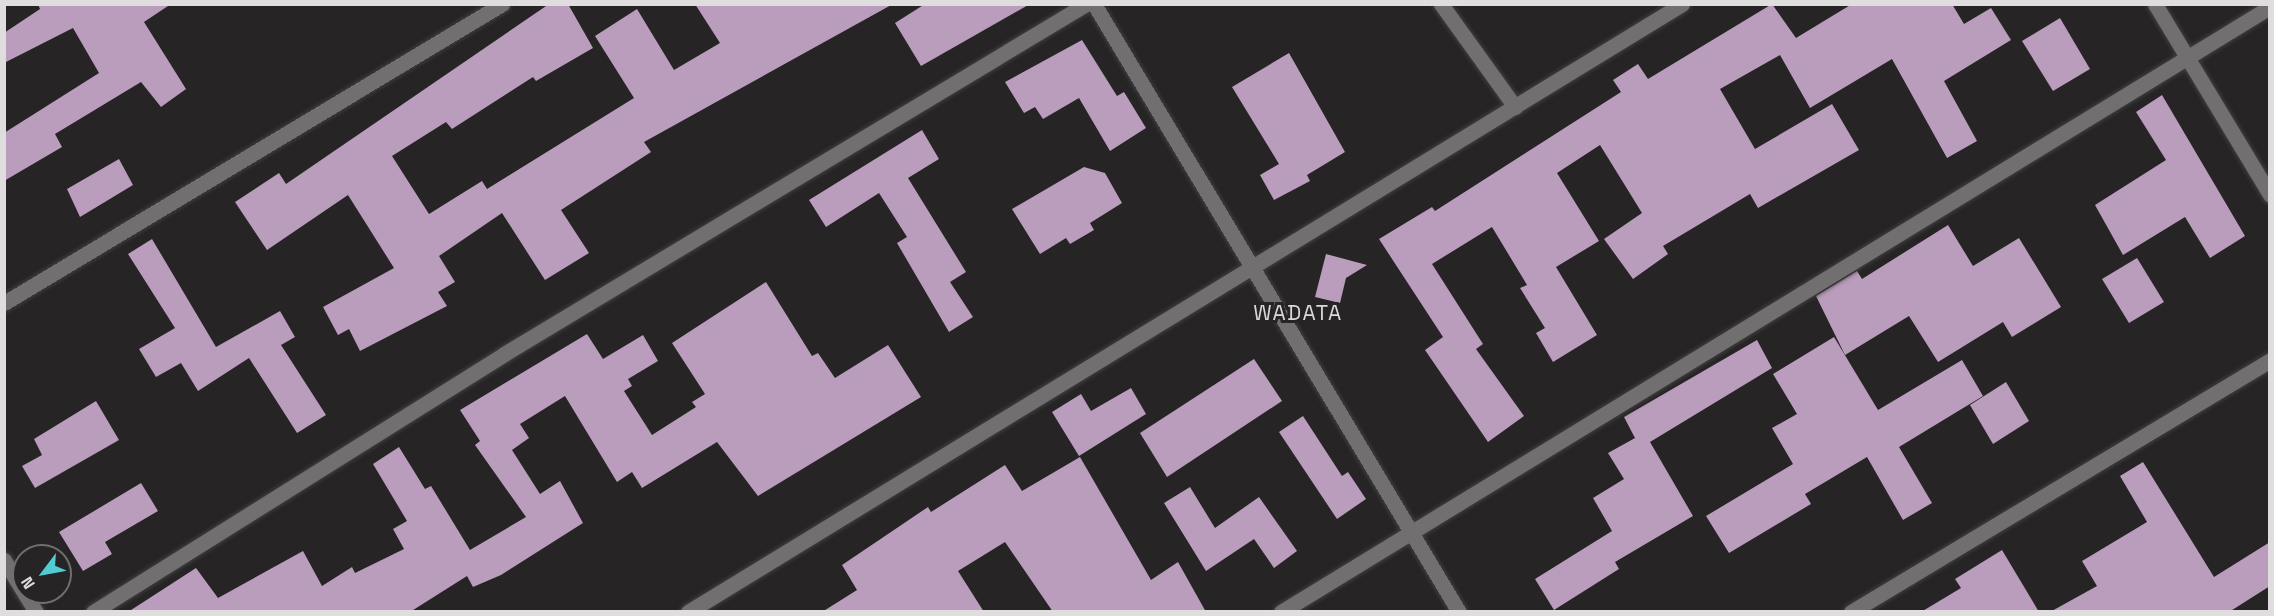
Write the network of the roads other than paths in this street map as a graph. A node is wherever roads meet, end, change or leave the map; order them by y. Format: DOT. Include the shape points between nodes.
graph roads {
  1 [pos="502,4"];
  2 [pos="1086,4"];
  3 [pos="1094,4"];
  4 [pos="1441,4"];
  5 [pos="1682,4"];
  6 [pos="2154,4"];
  7 [pos="2270,7"];
  8 [pos="2186,56"];
  9 [pos="1515,107"];
  10 [pos="2270,195"];
  11 [pos="1253,270"];
  12 [pos="4,303"];
  13 [pos="2270,360"];
  14 [pos="1412,534"];
  15 [pos="4,560"];
  16 [pos="36,612"];
  17 [pos="93,612"];
  18 [pos="688,612"];
  19 [pos="1281,612"];
  20 [pos="1459,612"];
  21 [pos="1851,612"];
  1 -- 12 [label="street"];
  2 -- 17 [label="street" via="504,354"];
  3 -- 11 [label="street"];
  4 -- 9 [label="street"];
  5 -- 9 [label="street"];
  6 -- 8 [label="street"];
  7 -- 8 [label="street"];
  8 -- 10 [label="street"];
  8 -- 14 [label="street"];
  9 -- 11 [label="street"];
  11 -- 14 [label="street"];
  11 -- 18 [label="street"];
  13 -- 21 [label="street"];
  14 -- 19 [label="street"];
  14 -- 20 [label="street"];
  15 -- 16 [label="street"];
}
